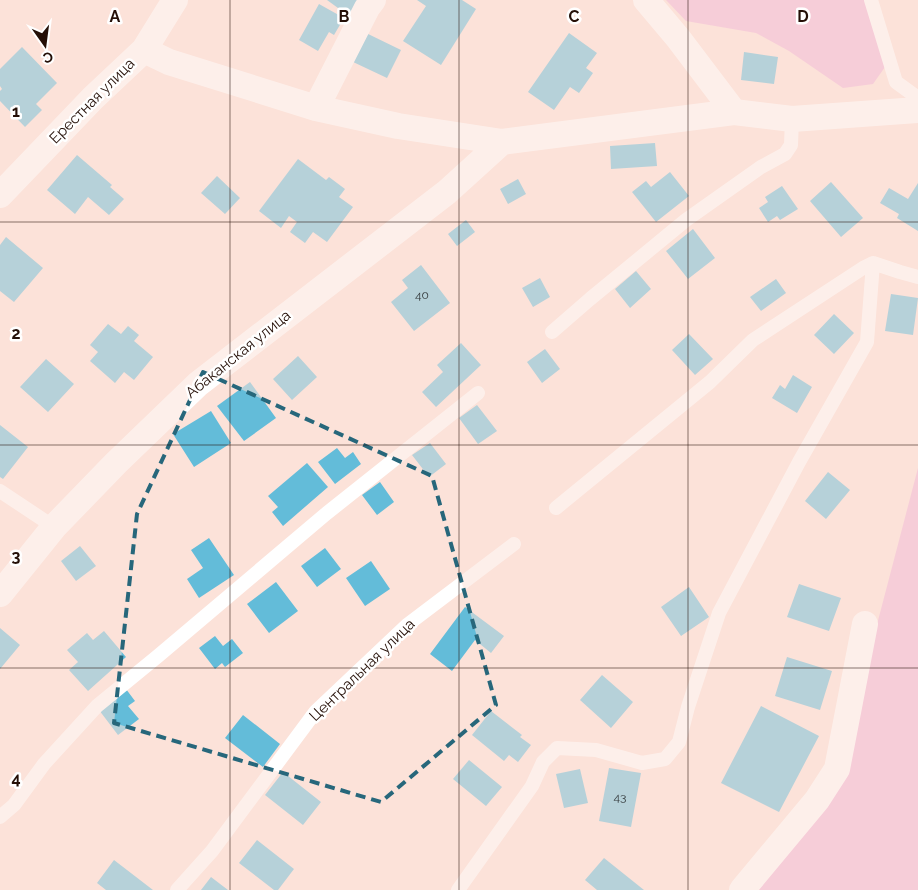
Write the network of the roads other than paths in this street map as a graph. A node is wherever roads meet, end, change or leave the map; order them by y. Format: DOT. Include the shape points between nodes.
graph roads {
  1 [pos="175,0"];
  2 [pos="373,0"];
  3 [pos="646,0"];
  4 [pos="872,0"];
  5 [pos="144,50"];
  6 [pos="918,98"];
  7 [pos="316,108"];
  8 [pos="918,110"];
  9 [pos="734,112"];
  10 [pos="792,119"];
  11 [pos="502,142"];
  12 [pos="0,195"];
  13 [pos="873,263"];
  14 [pos="918,277"];
  15 [pos="552,332"];
  16 [pos="478,393"];
  17 [pos="0,491"];
  18 [pos="556,508"];
  19 [pos="54,527"];
  20 [pos="514,544"];
  21 [pos="0,594"];
  22 [pos="864,624"];
  23 [pos="0,817"];
  24 [pos="176,890"];
  25 [pos="458,890"];
  26 [pos="742,890"];
  1 -- 5 [label="street, Ерестная улица"];
  2 -- 7 [label="street"];
  3 -- 9 [label="street"];
  4 -- 6 [label="lane" via="896,82"];
  5 -- 7 [label="street" via="169,62"];
  5 -- 12 [label="street, Ерестная улица"];
  7 -- 11 [label="street" via="398,126"];
  8 -- 10 [label="street"];
  9 -- 10 [label="street"];
  9 -- 11 [label="street"];
  10 -- 15 [label="lane" via="791,145 785,154 686,220"];
  11 -- 19 [label="street, Абаканская улица" via="447,192 198,384"];
  13 -- 14 [label="lane"];
  13 -- 18 [label="lane" via="753,340 710,382"];
  13 -- 25 [label="lane" via="867,342 798,462 719,613 679,742 665,759 642,763 596,750 558,748 543,762 532,786"];
  16 -- 23 [label="lane" via="327,513 97,706 44,764 14,805"];
  17 -- 19 [label="lane"];
  19 -- 21 [label="street, Абаканская улица"];
  20 -- 24 [label="lane, Центральная улица" via="407,625 316,711 212,851"];
  22 -- 26 [label="street" via="837,768 817,800"];
}
